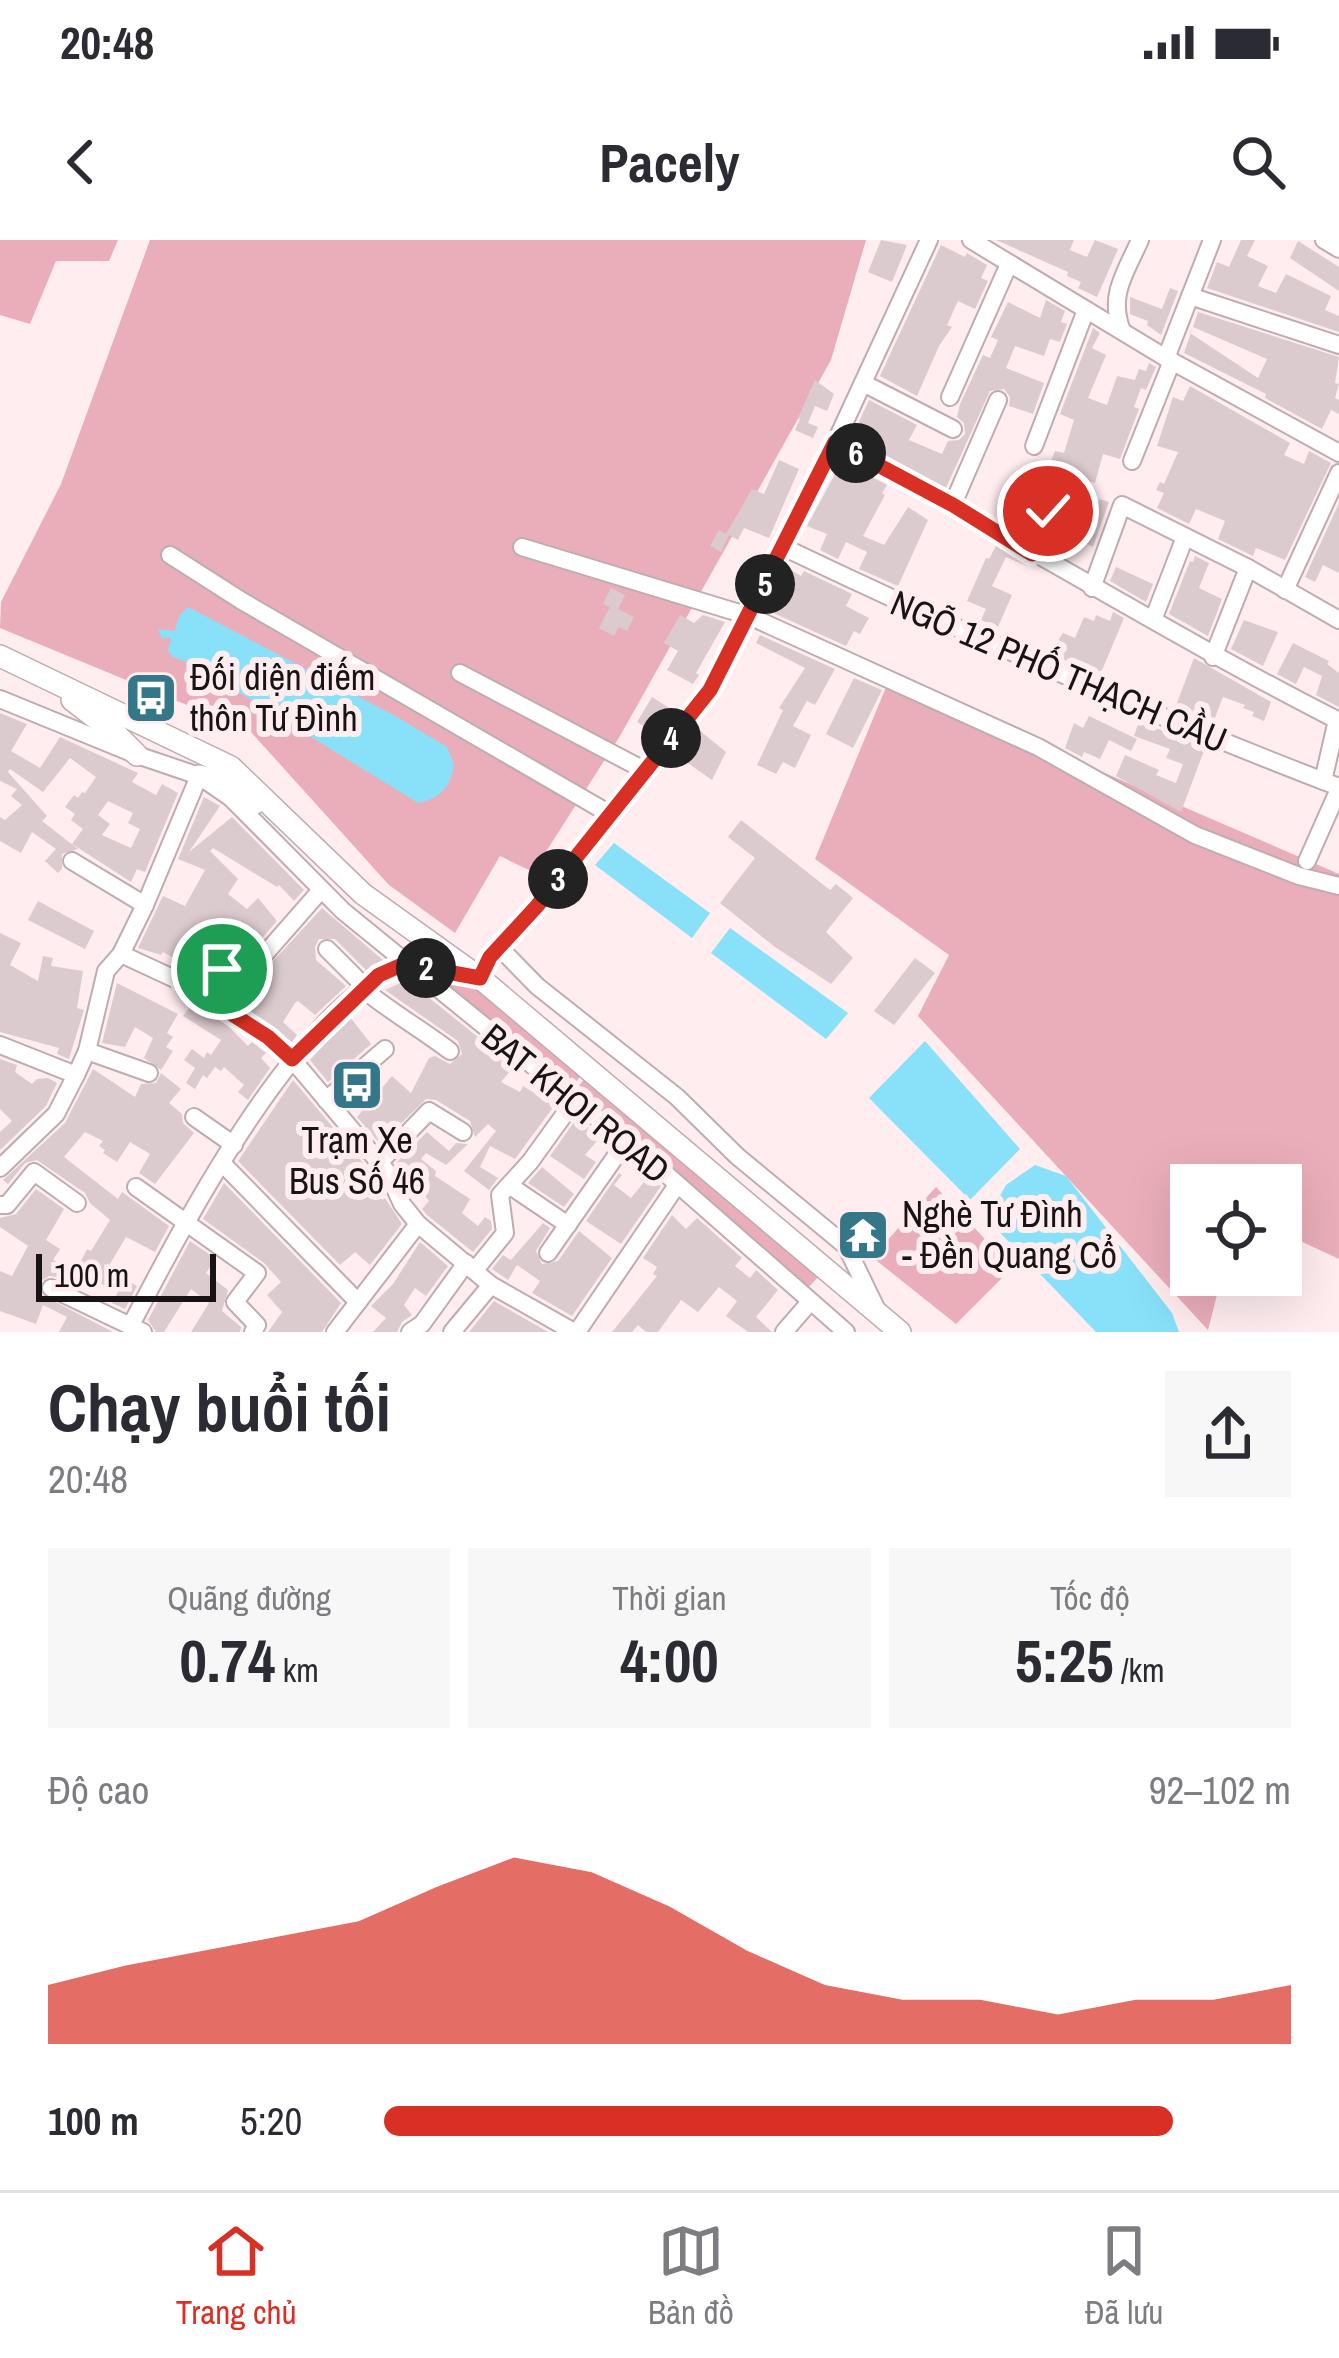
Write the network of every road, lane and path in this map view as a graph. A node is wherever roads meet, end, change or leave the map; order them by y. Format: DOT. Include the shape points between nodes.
graph roads {
  1 [pos="929,240"];
  2 [pos="971,240"];
  3 [pos="1140,240"];
  4 [pos="1212,240"];
  5 [pos="1324,240"];
  6 [pos="1339,249"];
  7 [pos="1004,253"];
  8 [pos="1190,296"];
  9 [pos="1086,310"];
  10 [pos="1122,332"];
  11 [pos="1339,345"];
  12 [pos="1169,360"];
  13 [pos="863,383"];
  14 [pos="950,397"];
  15 [pos="998,400"];
  16 [pos="953,429"];
  17 [pos="835,442"];
  18 [pos="1034,446"];
  19 [pos="1339,454"];
  20 [pos="1132,461"];
  21 [pos="1339,473"];
  22 [pos="953,505"];
  23 [pos="1048,511"];
  24 [pos="1186,536"];
  25 [pos="522,547"];
  26 [pos="783,547"];
  27 [pos="1032,554"];
  28 [pos="170,555"];
  29 [pos="1248,568"];
  30 [pos="1092,588"];
  31 [pos="1285,590"];
  32 [pos="749,616"];
  33 [pos="1153,620"];
  34 [pos="1339,620"];
  35 [pos="0,656"];
  36 [pos="1213,657"];
  37 [pos="27,669"];
  38 [pos="460,673"];
  39 [pos="0,699"];
  40 [pos="136,755"];
  41 [pos="644,770"];
  42 [pos="199,776"];
  43 [pos="1334,786"];
  44 [pos="608,814"];
  45 [pos="304,839"];
  46 [pos="1307,860"];
  47 [pos="72,861"];
  48 [pos="1339,886"];
  49 [pos="320,890"];
  50 [pos="145,905"];
  51 [pos="499,947"];
  52 [pos="327,949"];
  53 [pos="121,954"];
  54 [pos="264,955"];
  55 [pos="404,964"];
  56 [pos="222,969"];
  57 [pos="480,978"];
  58 [pos="182,982"];
  59 [pos="364,988"];
  60 [pos="0,1045"];
  61 [pos="385,1049"];
  62 [pos="87,1051"];
  63 [pos="450,1051"];
  64 [pos="292,1059"];
  65 [pos="149,1072"];
  66 [pos="76,1075"];
  67 [pos="326,1100"];
  68 [pos="574,1101"];
  69 [pos="194,1117"];
  70 [pos="463,1132"];
  71 [pos="625,1143"];
  72 [pos="235,1145"];
  73 [pos="379,1163"];
  74 [pos="223,1164"];
  75 [pos="0,1168"];
  76 [pos="677,1185"];
  77 [pos="509,1186"];
  78 [pos="136,1187"];
  79 [pos="77,1203"];
  80 [pos="0,1205"];
  81 [pos="186,1222"];
  82 [pos="418,1224"];
  83 [pos="568,1225"];
  84 [pos="548,1253"];
  85 [pos="471,1266"];
  86 [pos="491,1285"];
  87 [pos="51,1288"];
  88 [pos="358,1302"];
  89 [pos="808,1303"];
  90 [pos="884,1324"];
  91 [pos="137,1328"];
  92 [pos="253,1332"];
  93 [pos="335,1332"];
  94 [pos="410,1332"];
  95 [pos="452,1332"];
  96 [pos="576,1332"];
  97 [pos="784,1332"];
  98 [pos="846,1332"];
  99 [pos="900,1332"];
  1 -- 13 [label="street"];
  2 -- 7 [label="street"];
  3 -- 10 [label="street" via="1118,287 1114,310"];
  4 -- 8 [label="street"];
  5 -- 6 [label="street"];
  7 -- 9 [label="street"];
  7 -- 14 [label="street"];
  8 -- 11 [label="street"];
  8 -- 12 [label="street"];
  9 -- 10 [label="street"];
  9 -- 18 [label="street"];
  10 -- 12 [label="street"];
  12 -- 19 [label="street"];
  12 -- 20 [label="street"];
  13 -- 16 [label="street"];
  13 -- 17 [label="street"];
  15 -- 22 [label="street"];
  17 -- 22 [label="street"];
  17 -- 26 [label="street"];
  21 -- 31 [label="street"];
  22 -- 27 [label="street"];
  23 -- 27 [label="street"];
  24 -- 29 [label="street"];
  24 -- 30 [label="street" via="1122,505"];
  24 -- 33 [label="street"];
  25 -- 32 [label="street"];
  26 -- 32 [label="street"];
  26 -- 43 [label="street, NGÕ 12 PHỐ THẠCH CẦU"];
  27 -- 30 [label="street"];
  28 -- 44 [label="street"];
  29 -- 31 [label="street"];
  29 -- 36 [label="street"];
  30 -- 33 [label="street"];
  31 -- 34 [label="street"];
  32 -- 41 [label="street" via="710,690"];
  32 -- 48 [label="street" via="1038,747 1195,835"];
  33 -- 36 [label="street"];
  35 -- 37 [label="main road"];
  36 -- 43 [label="street" via="1337,720"];
  37 -- 40 [label="main road"];
  37 -- 45 [label="main road" via="231,767"];
  38 -- 41 [label="street"];
  39 -- 40 [label="street, BAT KHOI ROAD"];
  40 -- 42 [label="street, BAT KHOI ROAD"];
  41 -- 44 [label="street"];
  42 -- 45 [label="main road" via="224,782"];
  42 -- 49 [label="street, BAT KHOI ROAD" via="260,825"];
  42 -- 50 [label="street"];
  43 -- 46 [label="street"];
  44 -- 51 [label="street"];
  45 -- 57 [label="main road" via="363,894"];
  47 -- 50 [label="street"];
  49 -- 54 [label="street"];
  49 -- 55 [label="street, BAT KHOI ROAD"];
  50 -- 53 [label="street"];
  51 -- 57 [label="street"];
  51 -- 90 [label="street" via="845,1246"];
  52 -- 59 [label="street"];
  53 -- 58 [label="street"];
  53 -- 62 [label="street" via="106,971"];
  55 -- 57 [label="main road"];
  55 -- 59 [label="street"];
  55 -- 68 [label="street, BAT KHOI ROAD"];
  56 -- 58 [label="street" via="202,956"];
  57 -- 90 [label="main road"];
  58 -- 64 [label="street"];
  59 -- 63 [label="street"];
  59 -- 64 [label="street"];
  60 -- 66 [label="street"];
  61 -- 67 [label="street"];
  62 -- 65 [label="street"];
  62 -- 66 [label="street"];
  64 -- 67 [label="street"];
  64 -- 72 [label="street"];
  66 -- 75 [label="street" via="56,1114"];
  67 -- 73 [label="street"];
  68 -- 71 [label="street, BAT KHOI ROAD"];
  68 -- 77 [label="street"];
  69 -- 72 [label="street"];
  70 -- 73 [label="street" via="429,1111"];
  71 -- 76 [label="street, BAT KHOI ROAD"];
  71 -- 83 [label="street"];
  72 -- 74 [label="street"];
  73 -- 82 [label="street"];
  74 -- 81 [label="street"];
  74 -- 88 [label="street"];
  76 -- 89 [label="street, BAT KHOI ROAD"];
  76 -- 96 [label="street"];
  77 -- 83 [label="street"];
  77 -- 85 [label="street" via="500,1195 505,1233"];
  78 -- 81 [label="street"];
  79 -- 80 [label="street" via="34,1172"];
  81 -- 91 [label="street"];
  81 -- 92 [label="street" via="257,1273 235,1302 256,1324"];
  82 -- 85 [label="street"];
  82 -- 88 [label="street"];
  83 -- 84 [label="street"];
  85 -- 86 [label="street"];
  85 -- 94 [label="street"];
  86 -- 95 [label="street"];
  86 -- 96 [label="street"];
  87 -- 91 [label="street"];
  88 -- 93 [label="street"];
  89 -- 97 [label="street"];
  89 -- 98 [label="street, BAT KHOI ROAD"];
  90 -- 99 [label="main road"];
}
